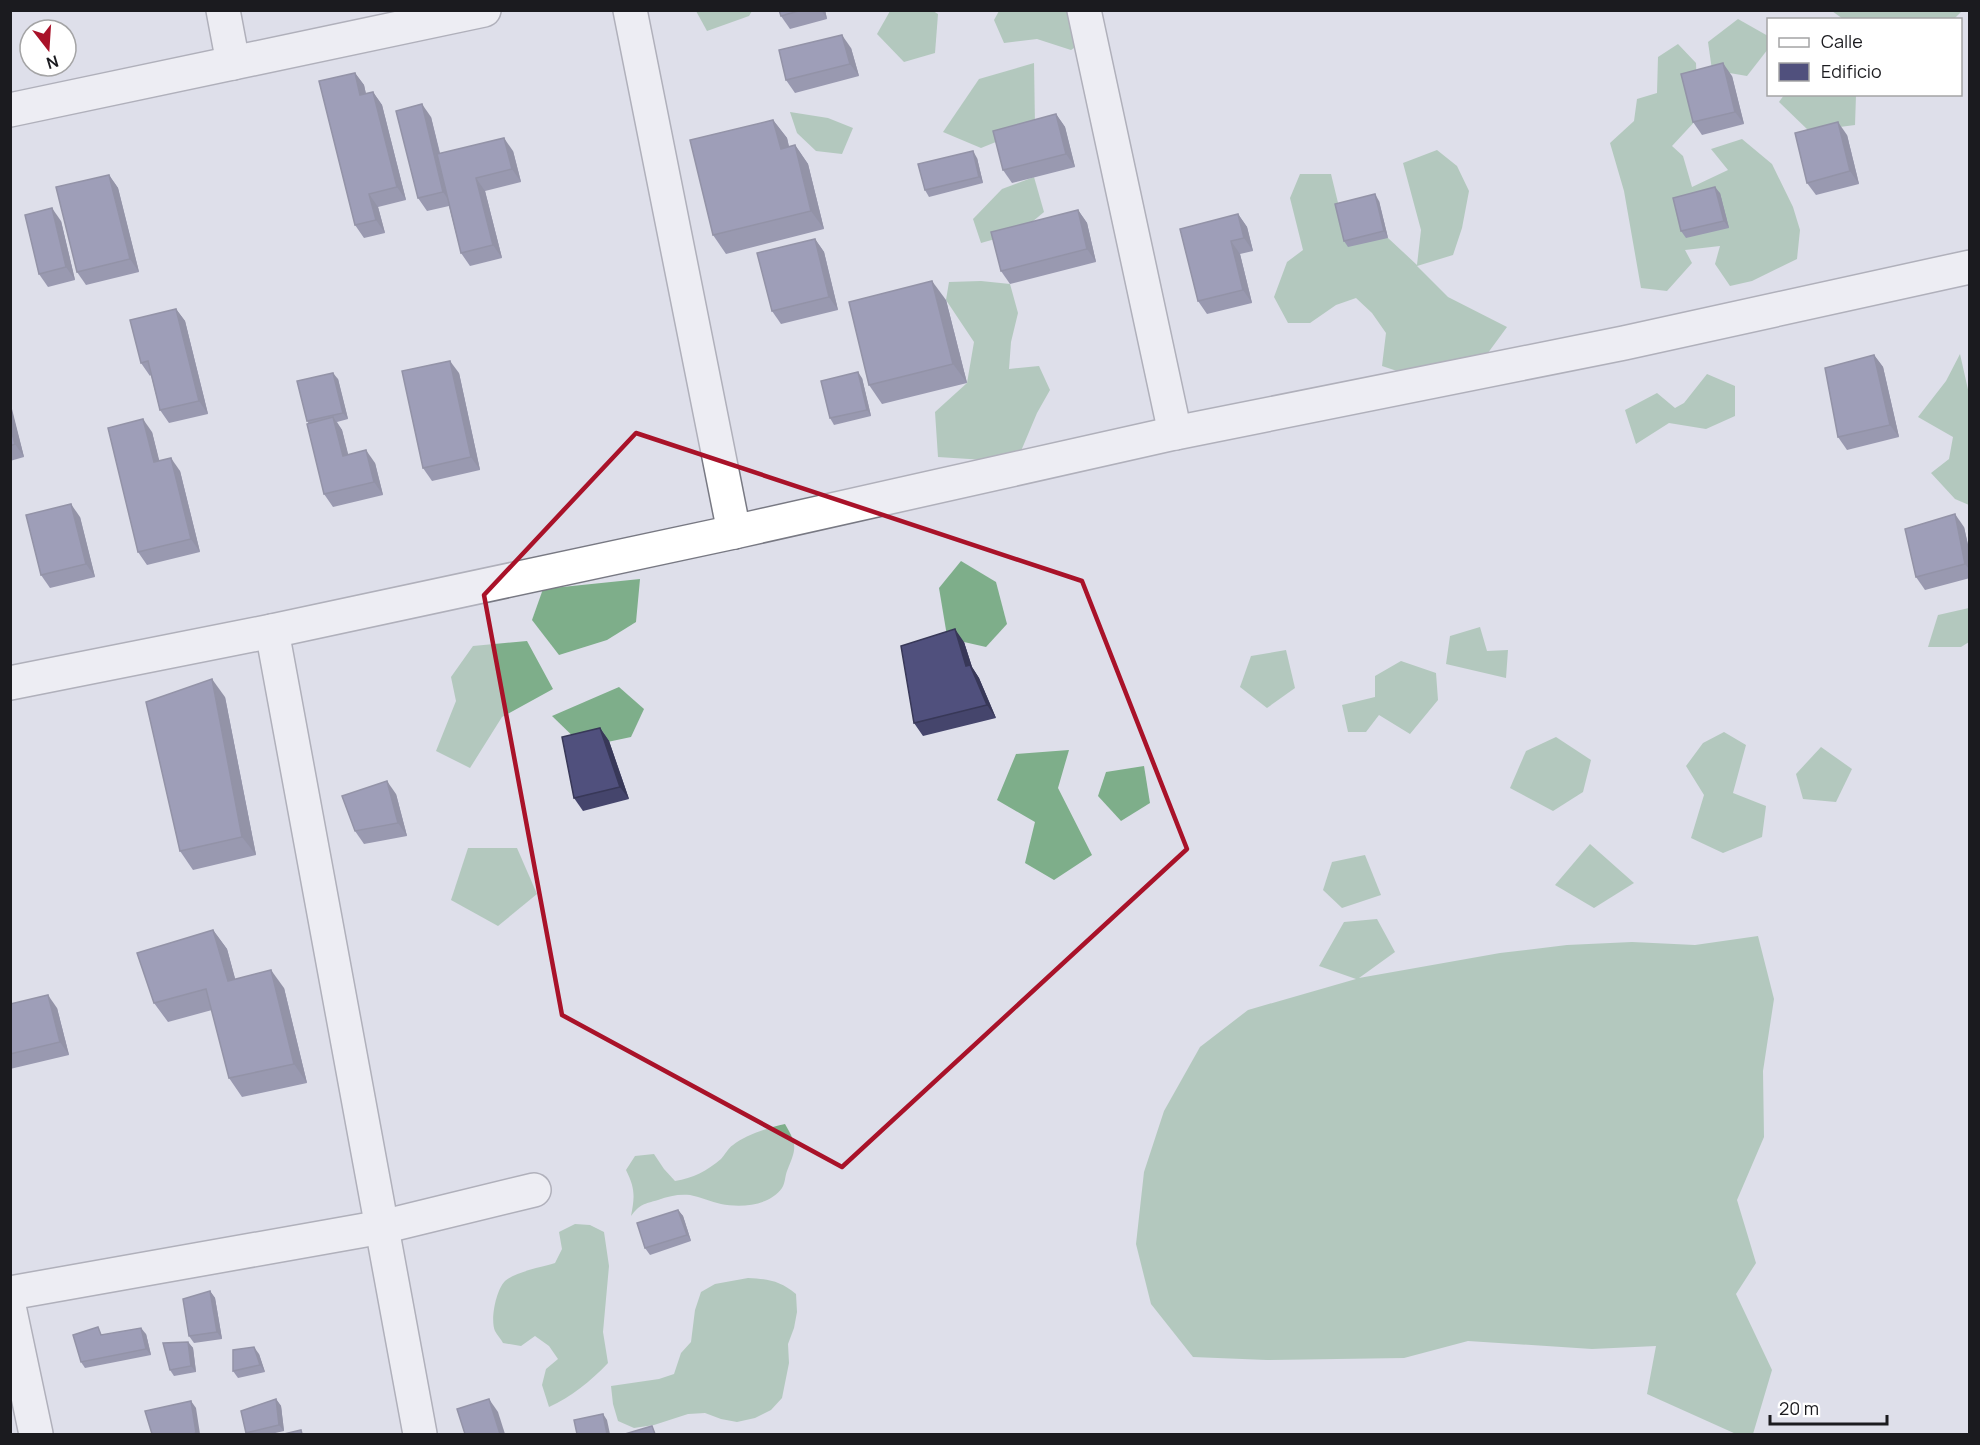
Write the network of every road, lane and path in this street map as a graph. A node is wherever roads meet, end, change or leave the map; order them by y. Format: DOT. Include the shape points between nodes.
graph roads {
  1 [pos="223,10"];
  2 [pos="484,10"];
  3 [pos="630,10"];
  4 [pos="1084,10"];
  5 [pos="233,63"];
  6 [pos="10,110"];
  7 [pos="1970,267"];
  8 [pos="1175,433"];
  9 [pos="734,532"];
  10 [pos="272,631"];
  11 [pos="10,683"];
  12 [pos="534,1190"];
  13 [pos="382,1227"];
  14 [pos="10,1293"];
  15 [pos="10,1311"];
  16 [pos="36,1434"];
  17 [pos="420,1434"];
  1 -- 5 [label="street"];
  2 -- 5 [label="street"];
  3 -- 9 [label="street"];
  4 -- 8 [label="street"];
  5 -- 6 [label="street"];
  7 -- 8 [label="street" via="1624,343"];
  8 -- 9 [label="street"];
  9 -- 10 [label="street"];
  10 -- 11 [label="street"];
  10 -- 13 [label="street"];
  12 -- 13 [label="street"];
  13 -- 14 [label="street"];
  13 -- 17 [label="street"];
  15 -- 16 [label="street"];
}
